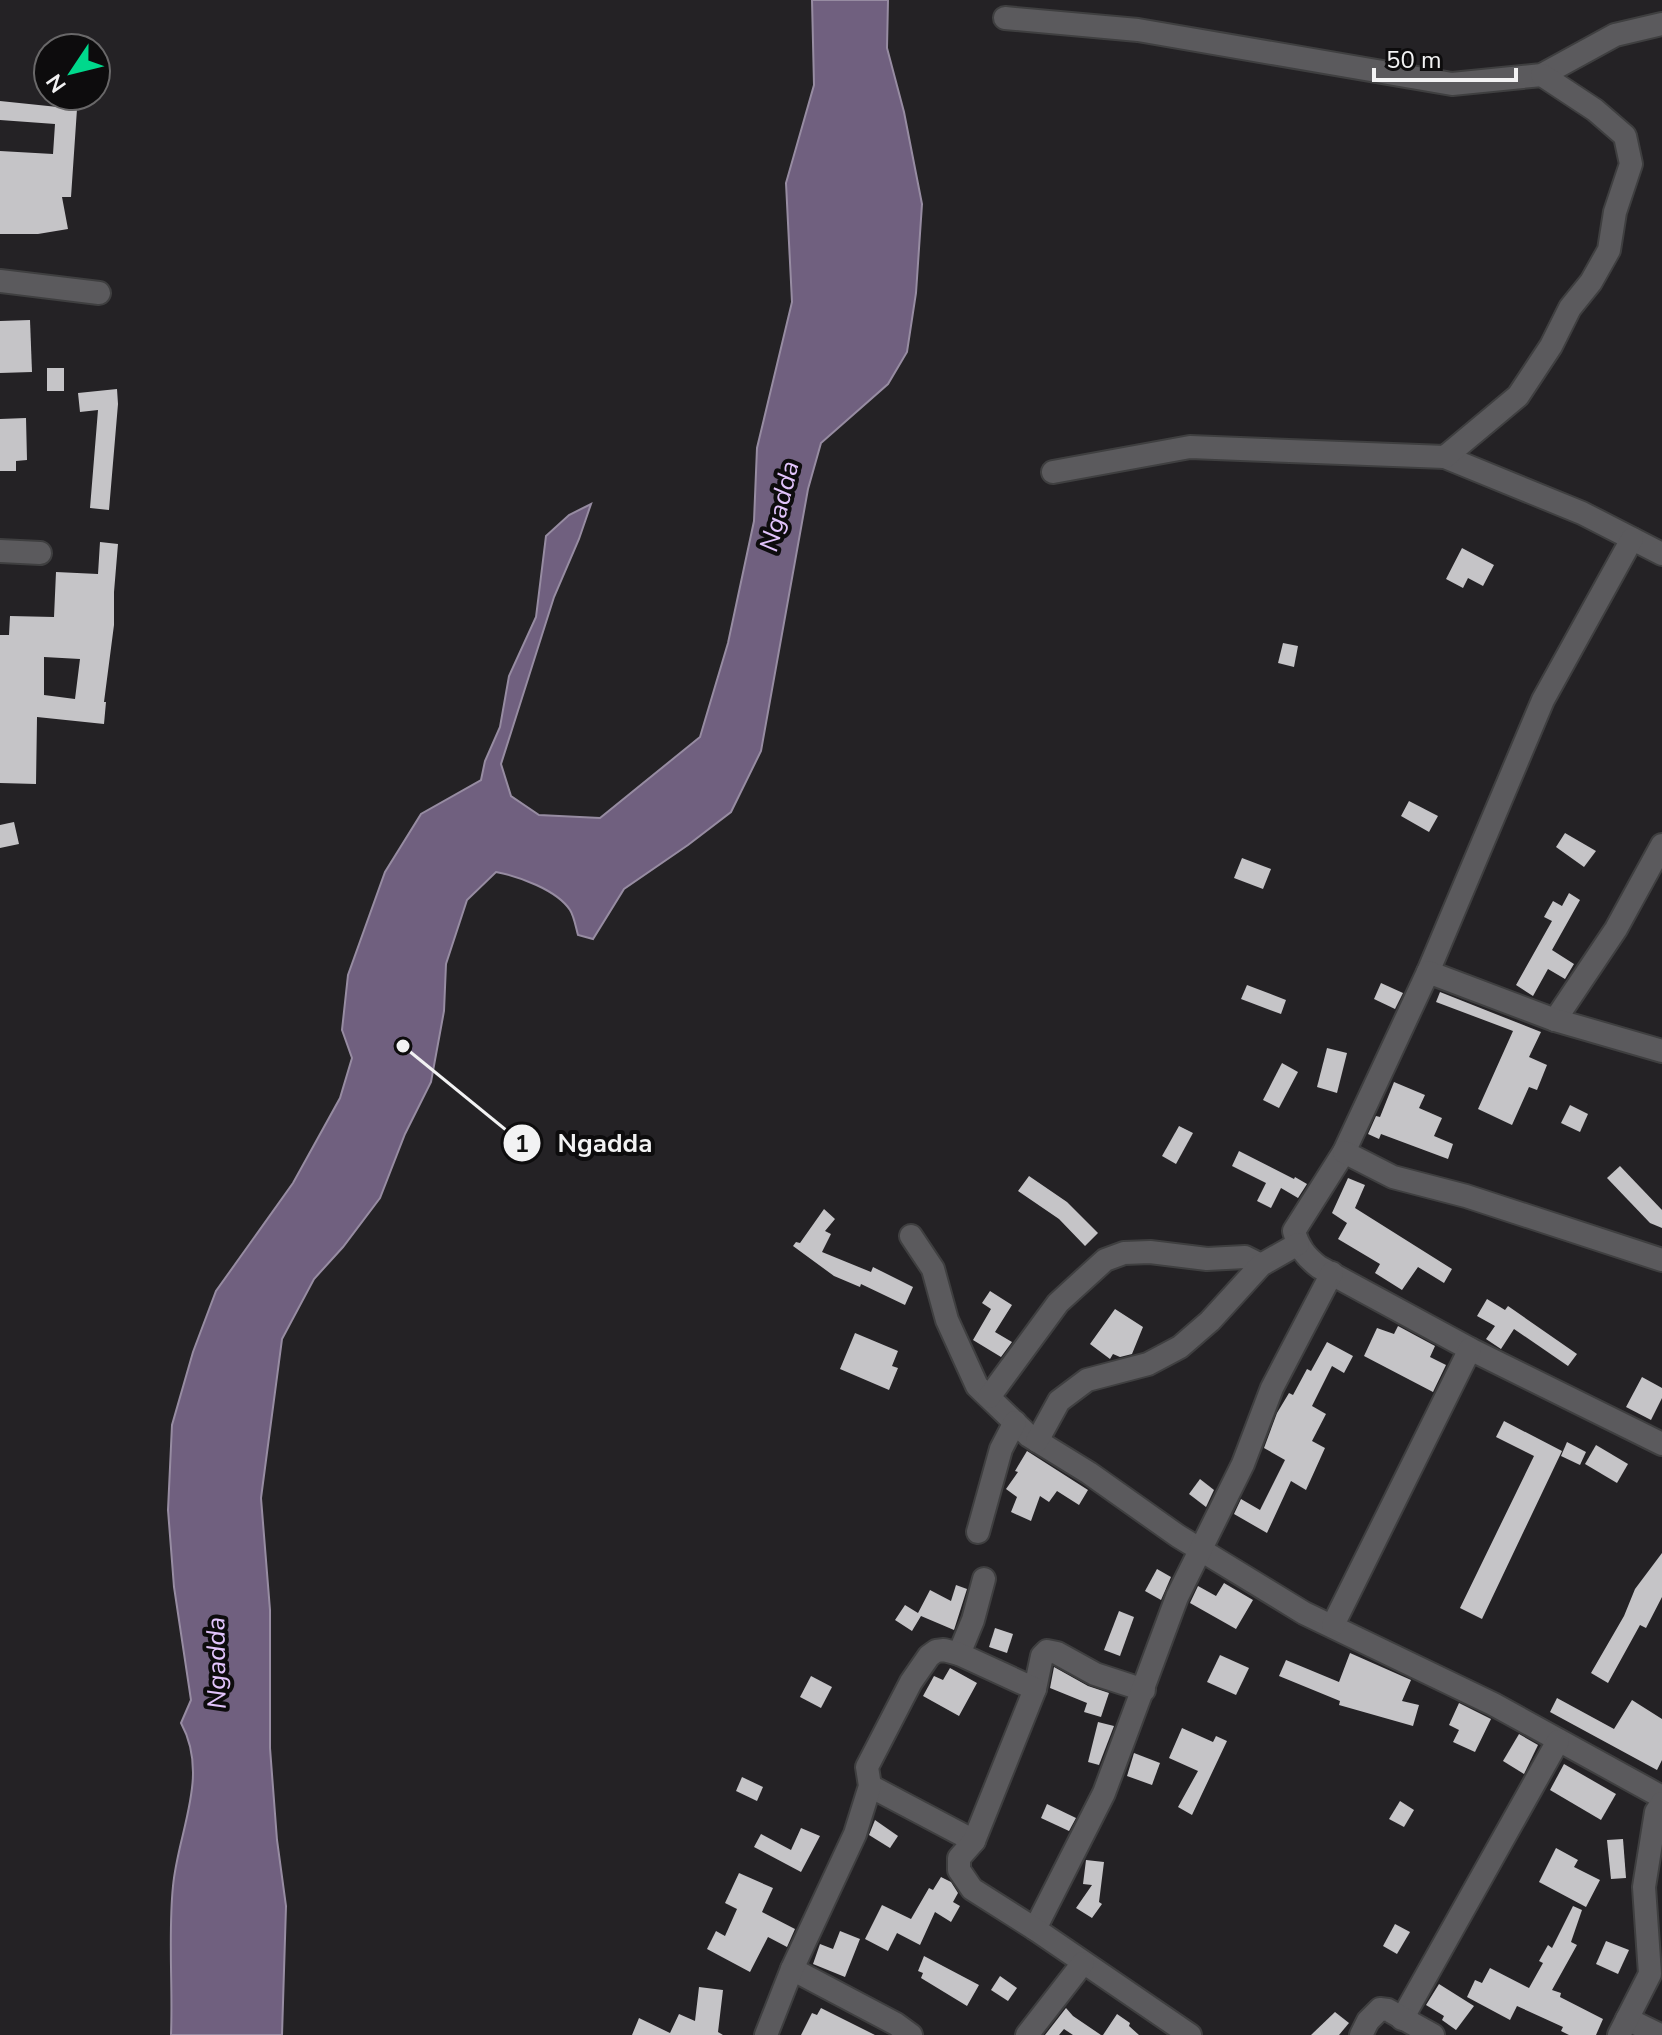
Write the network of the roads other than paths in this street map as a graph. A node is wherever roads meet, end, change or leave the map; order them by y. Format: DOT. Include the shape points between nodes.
graph roads {
  1 [pos="1005,18"];
  2 [pos="1662,24"];
  3 [pos="1542,75"];
  4 [pos="0,281"];
  5 [pos="99,293"];
  6 [pos="1445,457"];
  7 [pos="1053,472"];
  8 [pos="1632,539"];
  9 [pos="0,551"];
  10 [pos="40,553"];
  11 [pos="1662,554"];
  12 [pos="1662,845"];
  13 [pos="1428,972"];
  14 [pos="1555,1020"];
  15 [pos="1662,1051"];
  16 [pos="1344,1152"];
  17 [pos="911,1236"];
  18 [pos="1298,1244"];
  19 [pos="1662,1260"];
  20 [pos="1261,1265"];
  21 [pos="1332,1273"];
  22 [pos="1470,1349"];
  23 [pos="989,1397"];
  24 [pos="1015,1422"];
  25 [pos="1037,1441"];
  26 [pos="1662,1444"];
  27 [pos="978,1532"];
  28 [pos="1199,1549"];
  29 [pos="984,1579"];
  30 [pos="1333,1625"];
  31 [pos="959,1654"];
  32 [pos="1035,1689"];
  33 [pos="1144,1690"];
  34 [pos="1558,1741"];
  35 [pos="870,1786"];
  36 [pos="1662,1800"];
  37 [pos="974,1841"];
  38 [pos="1035,1929"];
  39 [pos="1083,1963"];
  40 [pos="792,1969"];
  41 [pos="1402,2019"];
  42 [pos="1623,2027"];
  43 [pos="766,2035"];
  44 [pos="911,2035"];
  45 [pos="1027,2035"];
  46 [pos="1190,2035"];
  47 [pos="1361,2035"];
  48 [pos="1433,2035"];
  49 [pos="1660,2035"];
  1 -- 3 [label="street" via="1138,30 1452,84"];
  2 -- 3 [label="street" via="1615,35"];
  3 -- 6 [label="street" via="1625,136 1631,164 1609,250 1551,346 1518,396"];
  4 -- 5 [label="street"];
  6 -- 7 [label="street" via="1190,447"];
  6 -- 8 [label="street"];
  8 -- 11 [label="street"];
  8 -- 13 [label="street" via="1543,700"];
  9 -- 10 [label="street"];
  12 -- 14 [label="street" via="1616,929"];
  13 -- 14 [label="street"];
  13 -- 16 [label="street"];
  14 -- 15 [label="street"];
  16 -- 18 [label="street" via="1294,1231"];
  16 -- 19 [label="street" via="1393,1177"];
  17 -- 23 [label="street" via="933,1269 947,1320 977,1386"];
  18 -- 20 [label="street"];
  18 -- 21 [label="street" via="1307,1257"];
  20 -- 23 [label="street" via="1245,1257 1150,1252 1105,1260 1058,1303"];
  20 -- 25 [label="street" via="1180,1347 1148,1364 1087,1380 1059,1401"];
  21 -- 22 [label="street"];
  21 -- 28 [label="street" via="1272,1388 1243,1464"];
  22 -- 26 [label="street"];
  22 -- 30 [label="street"];
  23 -- 24 [label="street"];
  24 -- 25 [label="street"];
  24 -- 27 [label="street" via="1001,1449"];
  25 -- 28 [label="street"];
  28 -- 30 [label="street"];
  28 -- 33 [label="street"];
  29 -- 31 [label="street"];
  30 -- 34 [label="street"];
  31 -- 32 [label="street"];
  31 -- 35 [label="street" via="936,1651 911,1682 867,1767"];
  32 -- 33 [label="street" via="1047,1651"];
  32 -- 37 [label="street"];
  33 -- 38 [label="street" via="1104,1793"];
  34 -- 36 [label="street"];
  34 -- 41 [label="street"];
  35 -- 37 [label="street"];
  35 -- 40 [label="street" via="855,1834"];
  36 -- 42 [label="street" via="1644,1887 1650,1974"];
  37 -- 38 [label="street" via="959,1858 959,1870 972,1889"];
  38 -- 39 [label="street"];
  39 -- 45 [label="street"];
  39 -- 46 [label="street"];
  40 -- 43 [label="street"];
  40 -- 44 [label="street"];
  41 -- 47 [label="street" via="1380,2009"];
  41 -- 48 [label="street"];
  42 -- 49 [label="street"];
}
